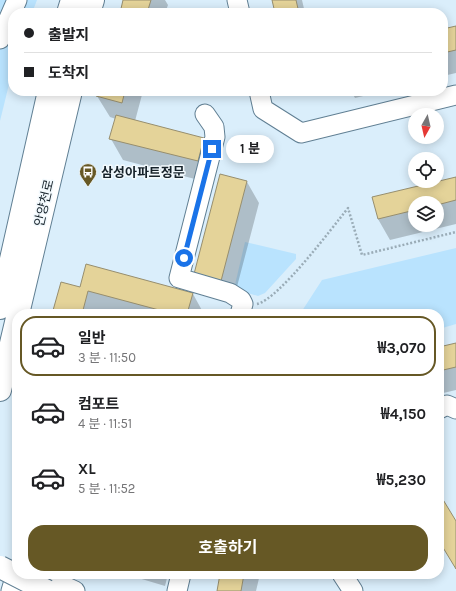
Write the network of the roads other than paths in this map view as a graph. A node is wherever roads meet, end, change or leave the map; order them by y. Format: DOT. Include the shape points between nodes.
graph roads {
  1 [pos="8,21"];
  2 [pos="0,39"];
  3 [pos="456,95"];
  4 [pos="37,96"];
  5 [pos="48,96"];
  6 [pos="69,96"];
  7 [pos="260,96"];
  8 [pos="205,114"];
  9 [pos="0,240"];
  10 [pos="0,308"];
  11 [pos="19,309"];
  12 [pos="241,309"];
  13 [pos="12,339"];
  14 [pos="0,390"];
  15 [pos="444,406"];
  16 [pos="456,409"];
  17 [pos="0,557"];
  18 [pos="12,562"];
  19 [pos="0,567"];
  20 [pos="12,573"];
  21 [pos="17,579"];
  22 [pos="24,579"];
  23 [pos="49,579"];
  24 [pos="180,579"];
  25 [pos="345,579"];
  26 [pos="0,583"];
  27 [pos="11,591"];
  28 [pos="16,591"];
  29 [pos="47,591"];
  30 [pos="75,591"];
  31 [pos="177,591"];
  32 [pos="353,591"];
  1 -- 2 [label="street"];
  3 -- 7 [label="street" via="301,133 263,109"];
  4 -- 9 [label="main road" via="25,133"];
  5 -- 10 [label="main road, 안양천로"];
  6 -- 11 [label="main road, 안양천로"];
  8 -- 12 [label="street" via="214,127 215,137 179,278 230,293 241,300"];
  13 -- 14 [label="main road"];
  15 -- 16 [label="street" via="447,405"];
  17 -- 18 [label="street"];
  19 -- 20 [label="main road, bridge"];
  21 -- 27 [label="street"];
  22 -- 29 [label="main road, bridge"];
  23 -- 30 [label="street"];
  24 -- 31 [label="street"];
  25 -- 32 [label="street"];
  26 -- 28 [label="main road"];
}
